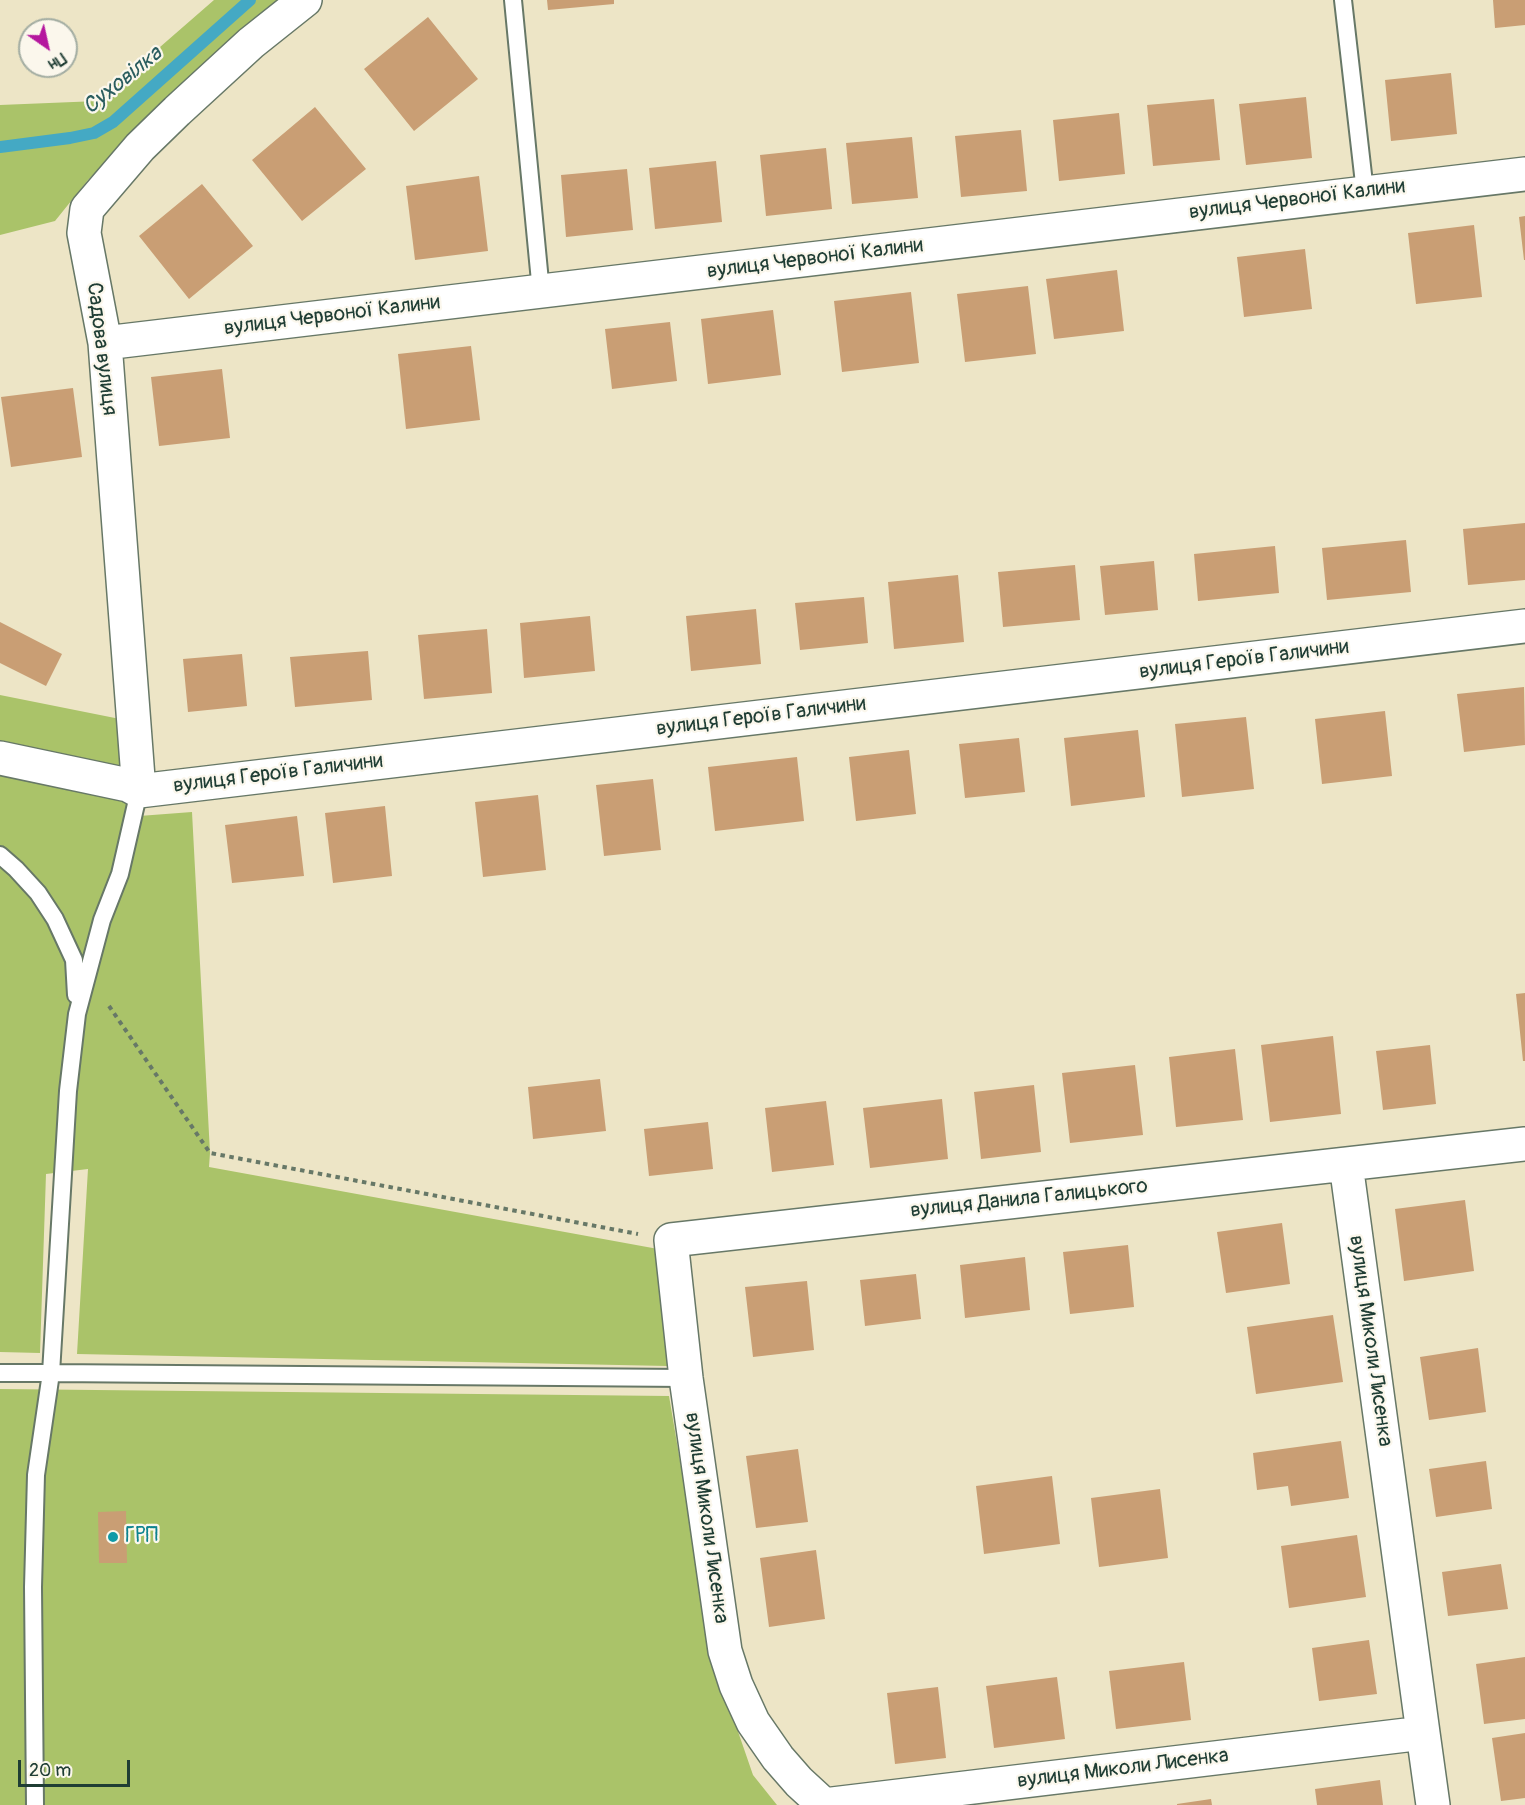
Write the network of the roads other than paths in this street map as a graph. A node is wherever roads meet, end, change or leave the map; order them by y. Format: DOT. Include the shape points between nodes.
graph roads {
  1 [pos="305,0"];
  2 [pos="513,0"];
  3 [pos="1343,0"];
  4 [pos="1525,174"];
  5 [pos="1365,192"];
  6 [pos="541,292"];
  7 [pos="105,343"];
  8 [pos="1525,626"];
  9 [pos="0,758"];
  10 [pos="139,791"];
  11 [pos="0,855"];
  12 [pos="77,1014"];
  13 [pos="1525,1144"];
  14 [pos="1346,1164"];
  15 [pos="51,1372"];
  16 [pos="0,1373"];
  17 [pos="686,1378"];
  18 [pos="1423,1733"];
  19 [pos="942,1797"];
  20 [pos="35,1805"];
  21 [pos="824,1805"];
  22 [pos="1433,1805"];
  1 -- 7 [label="street, Садова вулиця" via="251,42 177,111 87,209 84,233"];
  2 -- 6 [label="lane"];
  3 -- 5 [label="lane"];
  4 -- 5 [label="street, вулиця Червоної Калини"];
  5 -- 6 [label="street, вулиця Червоної Калини"];
  6 -- 7 [label="street, вулиця Червоної Калини"];
  7 -- 10 [label="street, Садова вулиця"];
  8 -- 10 [label="street, вулиця Героїв Галичини"];
  9 -- 10 [label="street, вулиця Героїв Галичини" via="128,785"];
  10 -- 12 [label="lane" via="120,874 102,920"];
  11 -- 12 [label="lane" via="38,893 55,919 74,960"];
  12 -- 15 [label="lane" via="68,1091"];
  13 -- 14 [label="street, вулиця Данила Галицького"];
  14 -- 17 [label="street, вулиця Данила Галицького" via="671,1240"];
  14 -- 18 [label="street, вулиця Миколи Лисенка"];
  15 -- 16 [label="lane"];
  15 -- 17 [label="lane"];
  15 -- 20 [label="lane" via="36,1475"];
  17 -- 21 [label="street, вулиця Миколи Лисенка" via="724,1651 753,1722 778,1758"];
  18 -- 19 [label="street, вулиця Миколи Лисенка"];
  18 -- 22 [label="street, вулиця Миколи Лисенка"];
  19 -- 21 [label="street, вулиця Миколи Лисенка"];
}
